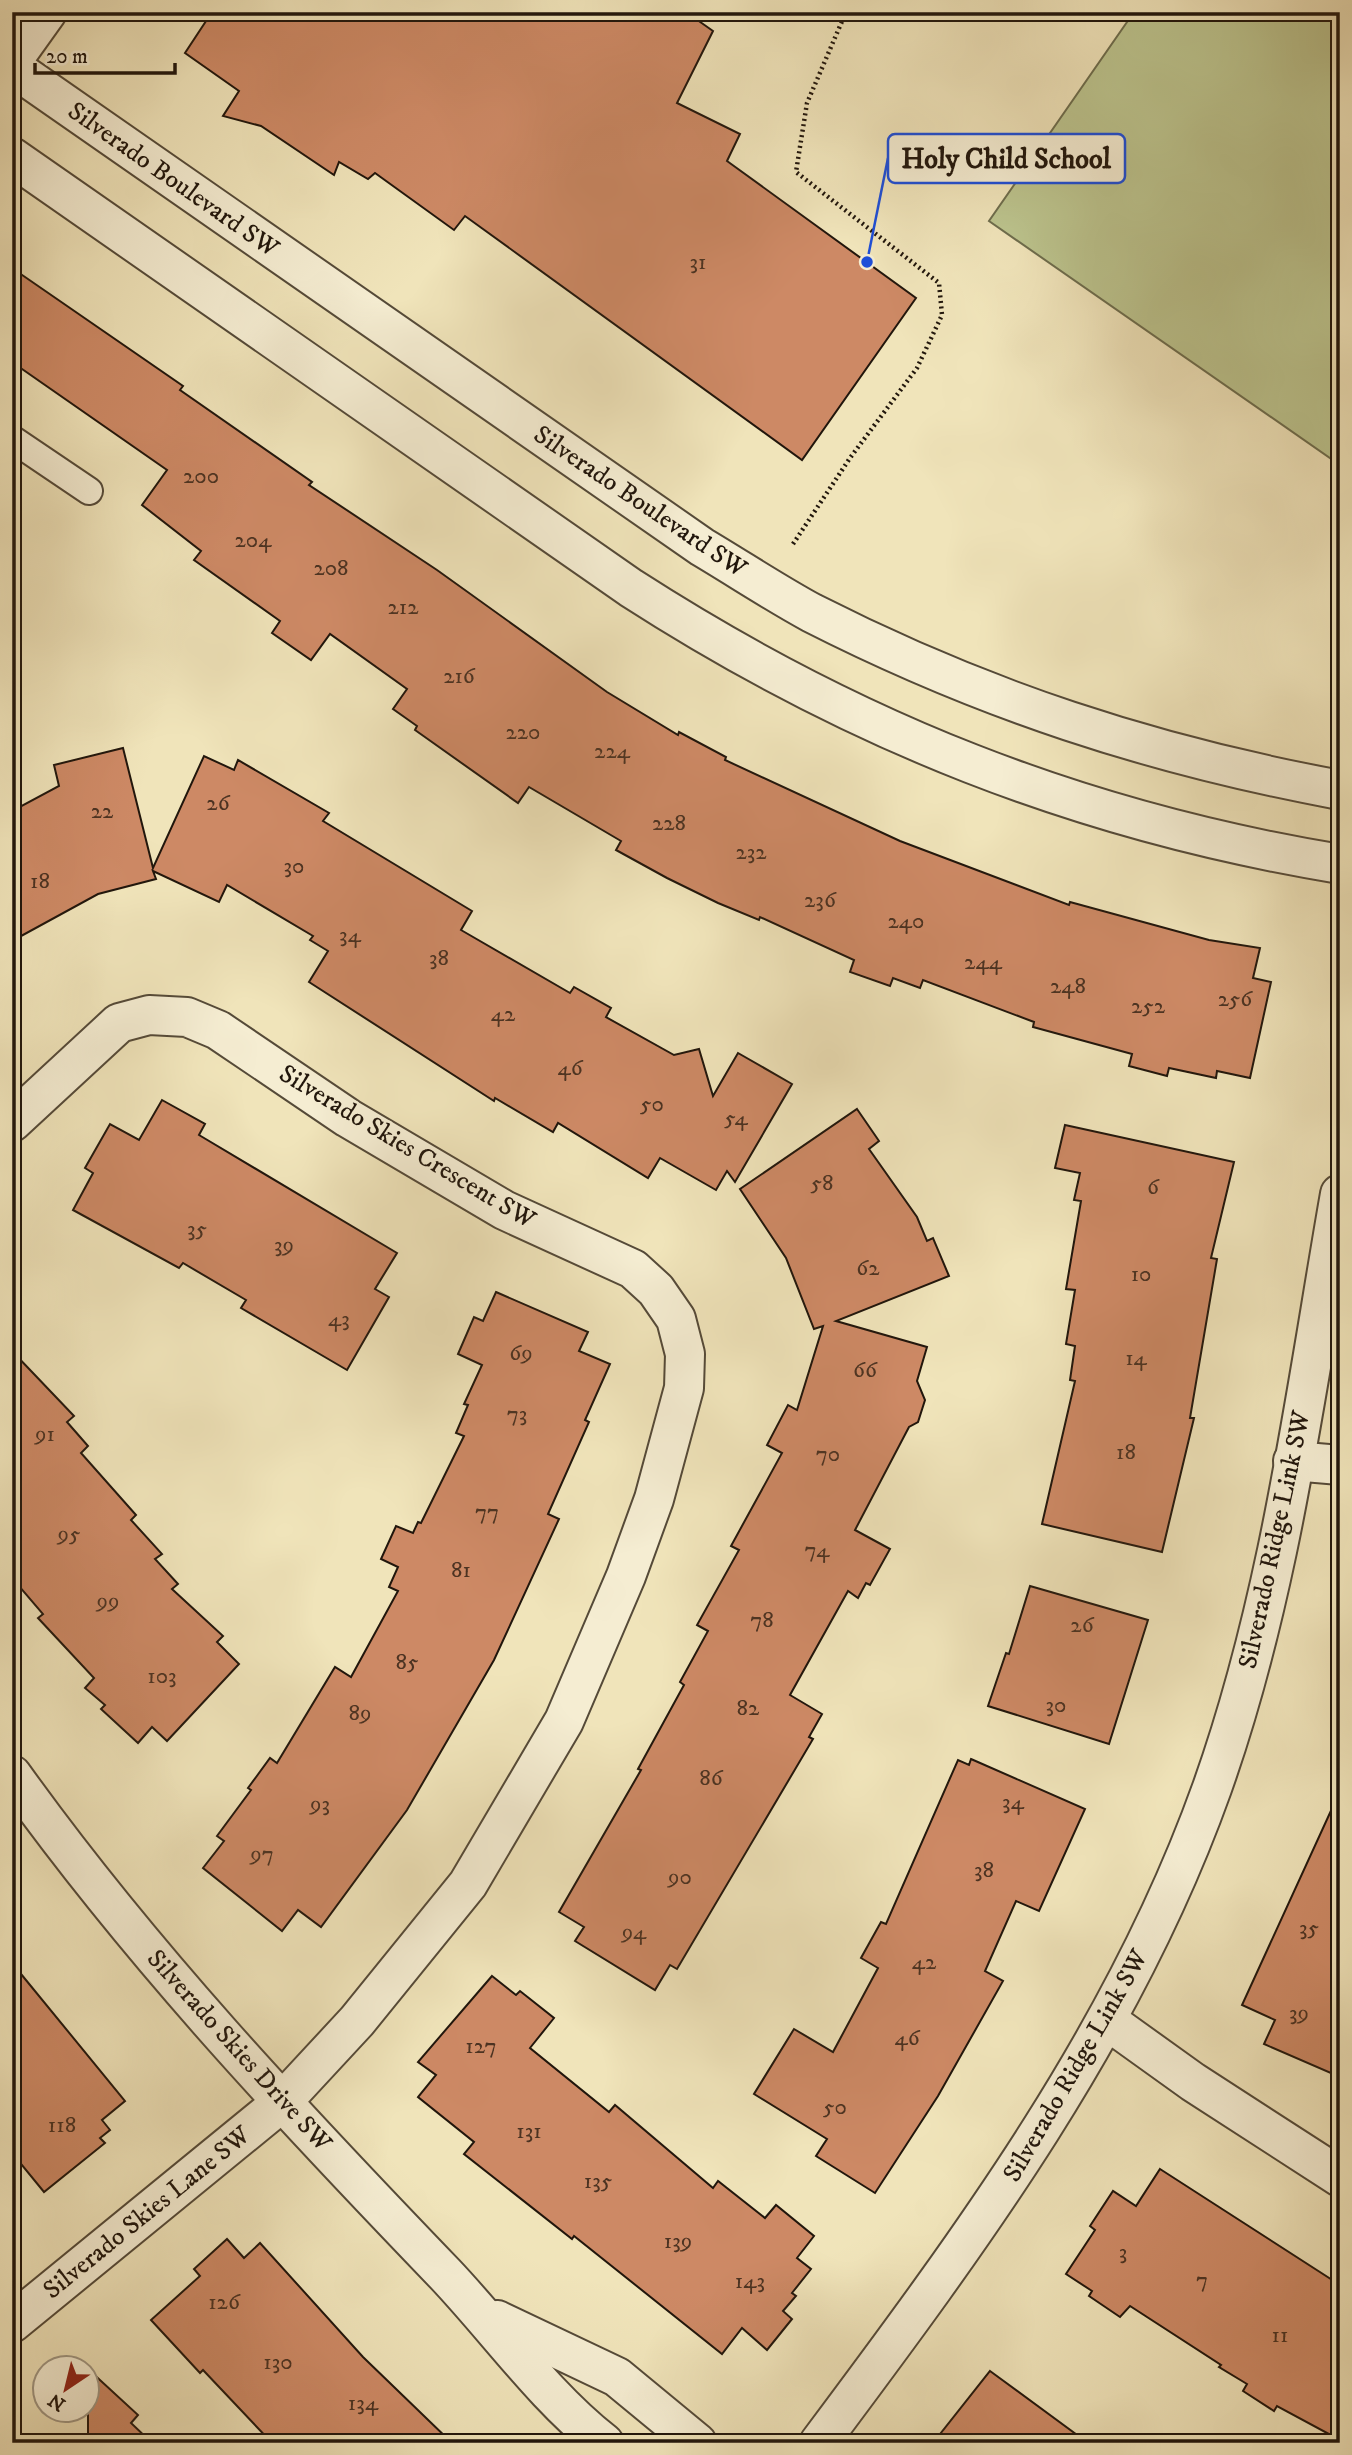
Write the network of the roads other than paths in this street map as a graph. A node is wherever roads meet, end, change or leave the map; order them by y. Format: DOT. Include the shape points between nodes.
graph roads {
  1 [pos="47,12"];
  2 [pos="12,61"];
  3 [pos="12,67"];
  4 [pos="12,157"];
  5 [pos="12,439"];
  6 [pos="89,491"];
  7 [pos="1340,790"];
  8 [pos="1340,864"];
  9 [pos="12,1122"];
  10 [pos="1340,1194"];
  11 [pos="1293,1461"];
  12 [pos="1340,1465"];
  13 [pos="12,1775"];
  14 [pos="1108,2021"];
  15 [pos="281,2103"];
  16 [pos="1340,2177"];
  17 [pos="482,2313"];
  18 [pos="12,2323"];
  19 [pos="604,2443"];
  20 [pos="697,2443"];
  21 [pos="819,2443"];
  1 -- 2 [label="street"];
  3 -- 7 [label="street, Silverado Boulevard SW" via="702,547 810,612 993,694 1123,740"];
  4 -- 8 [label="street" via="631,588 718,644 787,681 858,717 997,775 1128,818 1224,843"];
  5 -- 6 [label="lane"];
  9 -- 15 [label="street, Silverado Skies Crescent SW" via="119,1023 149,1015 187,1017 218,1030 348,1118 504,1210 633,1269 677,1319 685,1354 684,1388 654,1499 564,1721 468,1884 357,2021"];
  10 -- 11 [label="street, Silverado Ridge Link SW"];
  11 -- 12 [label="street"];
  11 -- 14 [label="street, Silverado Ridge Link SW" via="1261,1627 1212,1788 1171,1890"];
  13 -- 15 [label="street, Silverado Skies Drive SW" via="67,1851"];
  14 -- 16 [label="street"];
  14 -- 21 [label="street, Silverado Ridge Link SW" via="981,2224"];
  15 -- 17 [label="street, Silverado Skies Drive SW"];
  15 -- 18 [label="street, Silverado Skies Lane SW"];
  17 -- 19 [label="street, Silverado Skies Drive SW" via="576,2420"];
  17 -- 20 [label="street, Silverado Skies Drive SW" via="617,2377"];
}
